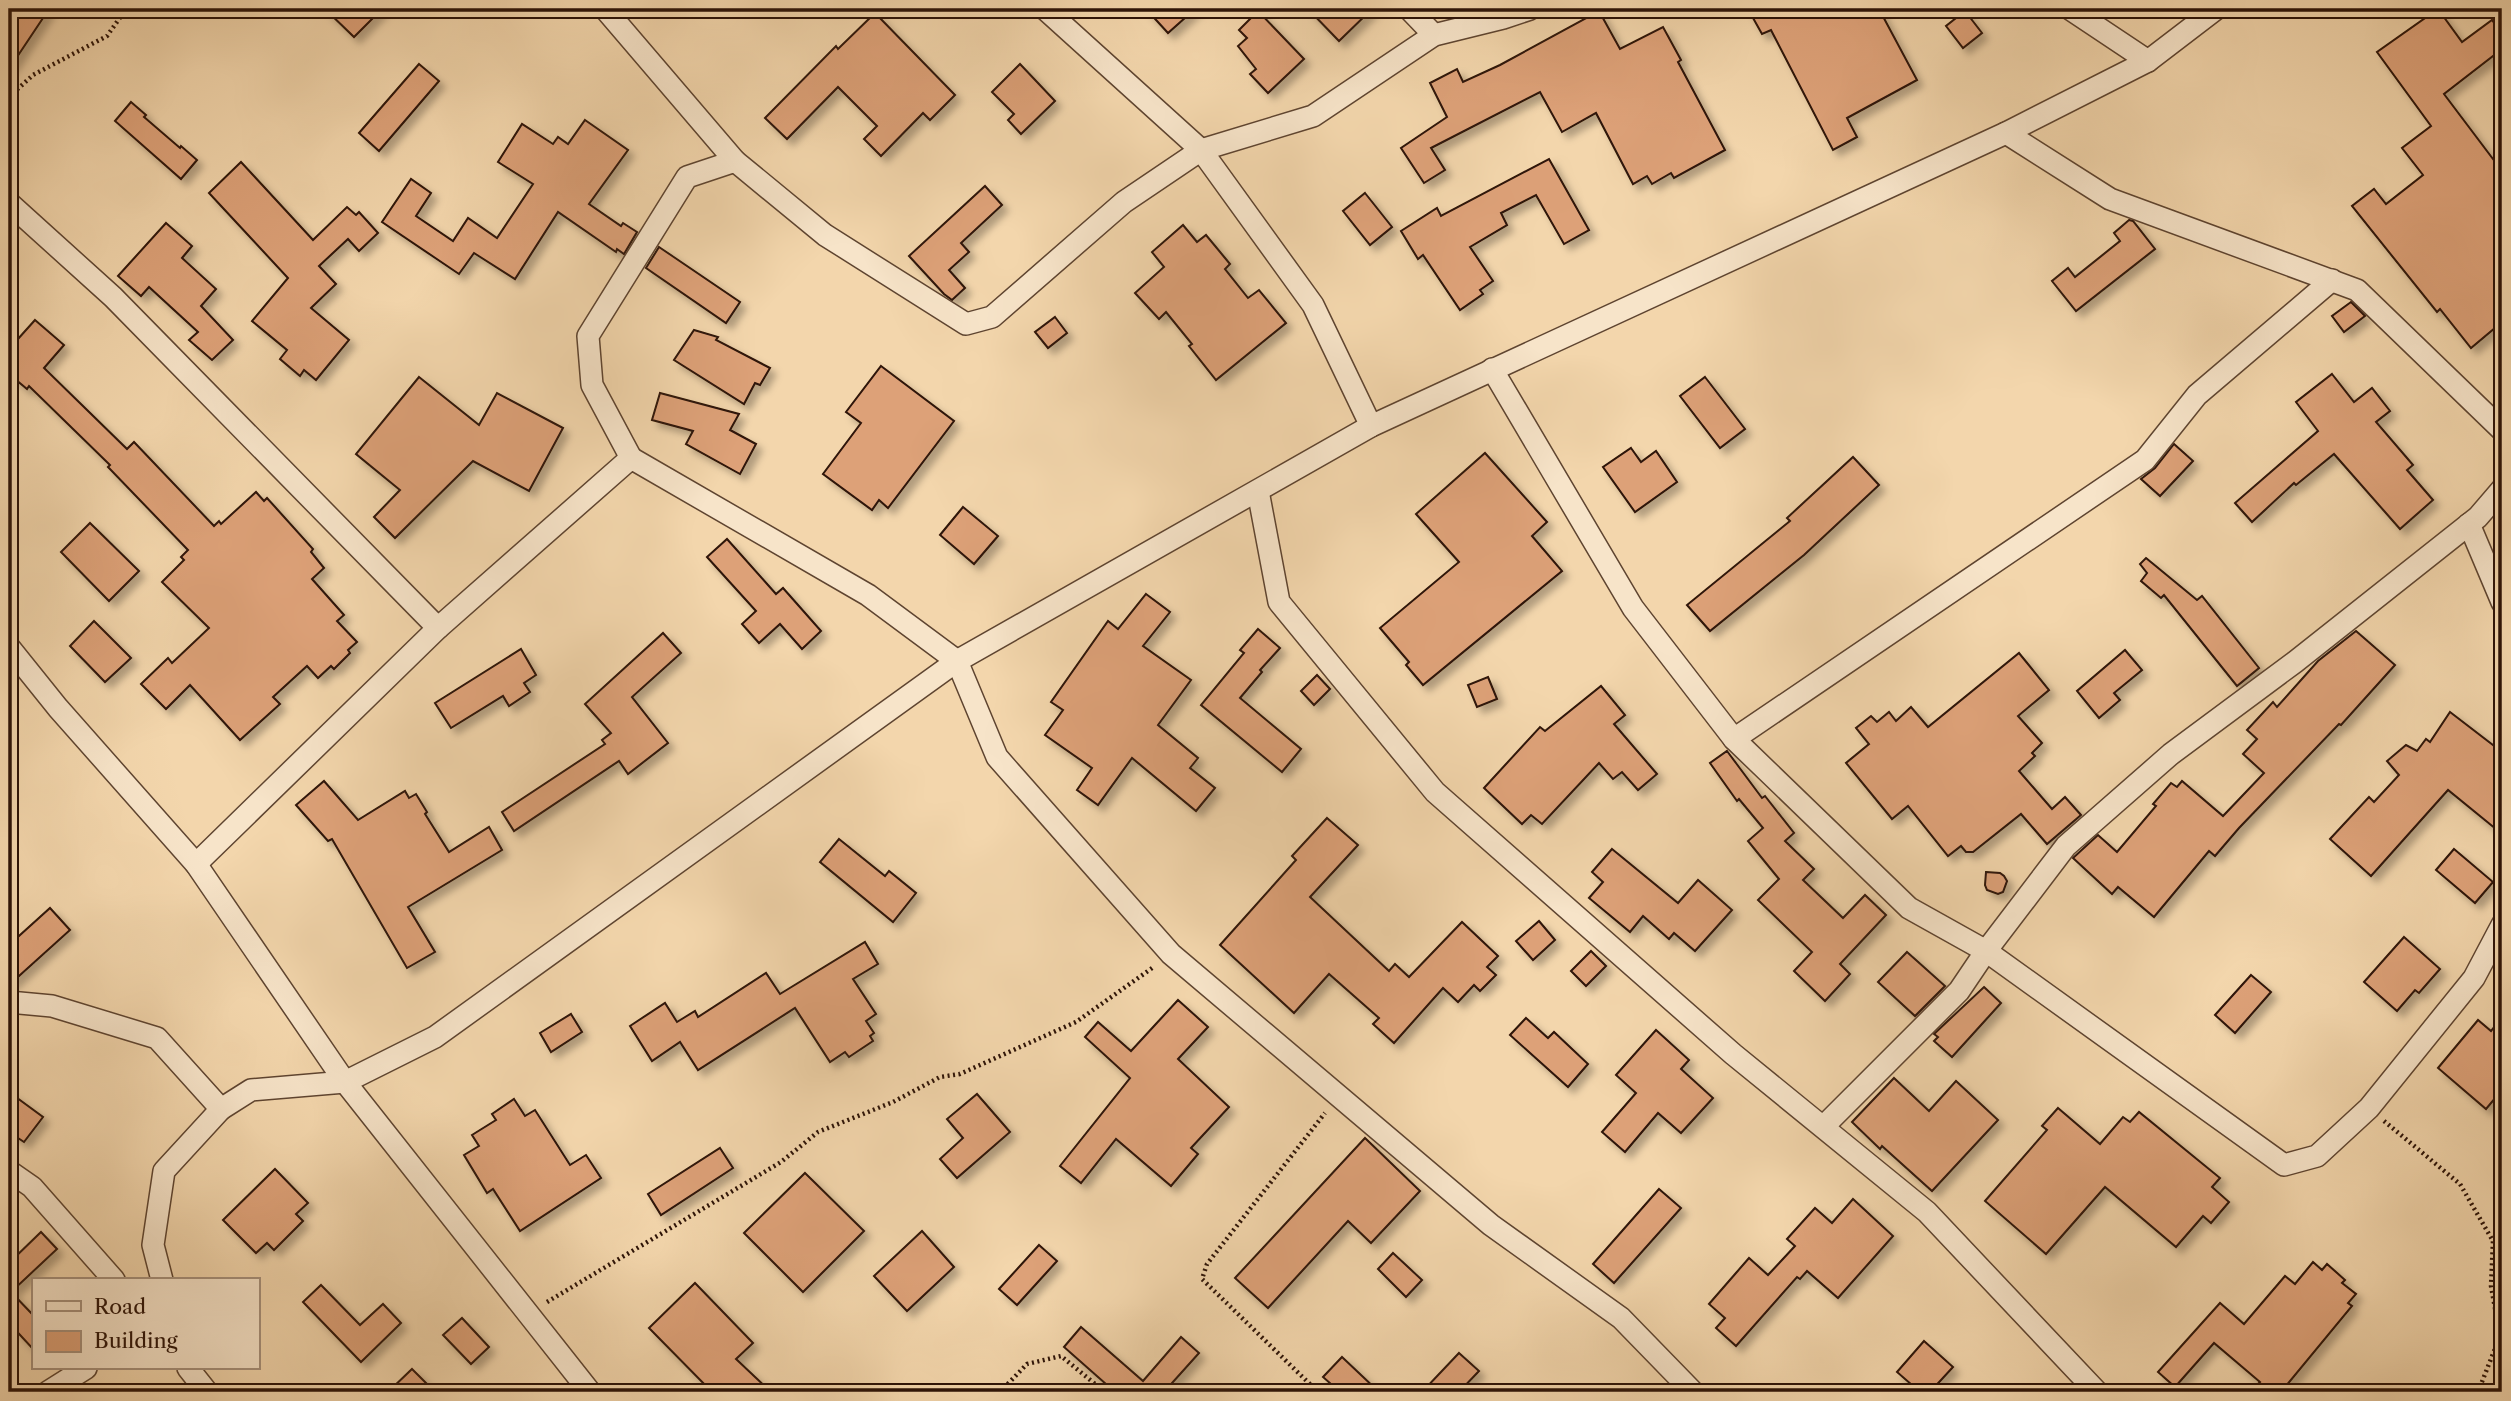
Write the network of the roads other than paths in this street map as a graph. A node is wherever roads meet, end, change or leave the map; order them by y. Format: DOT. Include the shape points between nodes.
graph roads {
  1 [pos="605,9"];
  2 [pos="1045,9"];
  3 [pos="1409,9"];
  4 [pos="1530,9"];
  5 [pos="2070,9"];
  6 [pos="2216,9"];
  7 [pos="1434,35"];
  8 [pos="2148,61"];
  9 [pos="2006,133"];
  10 [pos="1201,150"];
  11 [pos="735,161"];
  12 [pos="9,203"];
  13 [pos="2332,280"];
  14 [pos="1492,369"];
  15 [pos="1371,426"];
  16 [pos="2502,430"];
  17 [pos="631,458"];
  18 [pos="2502,489"];
  19 [pos="1258,491"];
  20 [pos="2469,524"];
  21 [pos="2502,602"];
  22 [pos="438,628"];
  23 [pos="9,647"];
  24 [pos="957,661"];
  25 [pos="1734,740"];
  26 [pos="195,864"];
  27 [pos="2502,925"];
  28 [pos="1986,951"];
  29 [pos="9,1002"];
  30 [pos="345,1082"];
  31 [pos="221,1109"];
  32 [pos="1824,1126"];
  33 [pos="9,1171"];
  34 [pos="112,1278"];
  35 [pos="161,1278"];
  36 [pos="83,1370"];
  37 [pos="190,1370"];
  38 [pos="48,1392"];
  39 [pos="207,1392"];
  40 [pos="590,1392"];
  41 [pos="1692,1392"];
  42 [pos="2097,1392"];
  1 -- 11 [label="street"];
  2 -- 10 [label="street"];
  3 -- 7 [label="street"];
  4 -- 7 [label="street"];
  5 -- 8 [label="street"];
  6 -- 8 [label="street"];
  7 -- 10 [label="street" via="1313,116"];
  8 -- 9 [label="street"];
  9 -- 13 [label="street" via="2110,199"];
  9 -- 14 [label="street"];
  10 -- 11 [label="street" via="1124,202 992,317 966,324 825,235"];
  10 -- 15 [label="street" via="1313,305"];
  11 -- 17 [label="street" via="687,177 588,336 592,385"];
  12 -- 22 [label="street" via="113,296"];
  13 -- 16 [label="street" via="2357,290"];
  13 -- 25 [label="street" via="2197,395 2145,460"];
  14 -- 15 [label="street"];
  14 -- 25 [label="street" via="1633,608"];
  15 -- 19 [label="street"];
  17 -- 22 [label="street"];
  17 -- 24 [label="street" via="868,595"];
  18 -- 20 [label="street"];
  19 -- 24 [label="street"];
  19 -- 32 [label="street" via="1279,602 1435,792 1733,1054"];
  20 -- 21 [label="street"];
  20 -- 28 [label="street" via="2171,754 2066,846"];
  22 -- 26 [label="street"];
  23 -- 26 [label="street"];
  24 -- 30 [label="street" via="435,1037"];
  24 -- 41 [label="street" via="997,757 1171,954 1490,1225 1621,1318"];
  25 -- 28 [label="street" via="1909,908"];
  26 -- 30 [label="street"];
  27 -- 28 [label="street" via="2474,978 2369,1108 2317,1156 2284,1165"];
  28 -- 32 [label="street" via="1959,991"];
  29 -- 31 [label="street" via="52,1006 157,1038"];
  30 -- 31 [label="street" via="251,1090"];
  30 -- 40 [label="street"];
  31 -- 35 [label="street" via="164,1171 153,1245"];
  32 -- 42 [label="street" via="1927,1212"];
  33 -- 34 [label="street" via="32,1187"];
  36 -- 38 [label="street"];
  37 -- 39 [label="street"];
}
